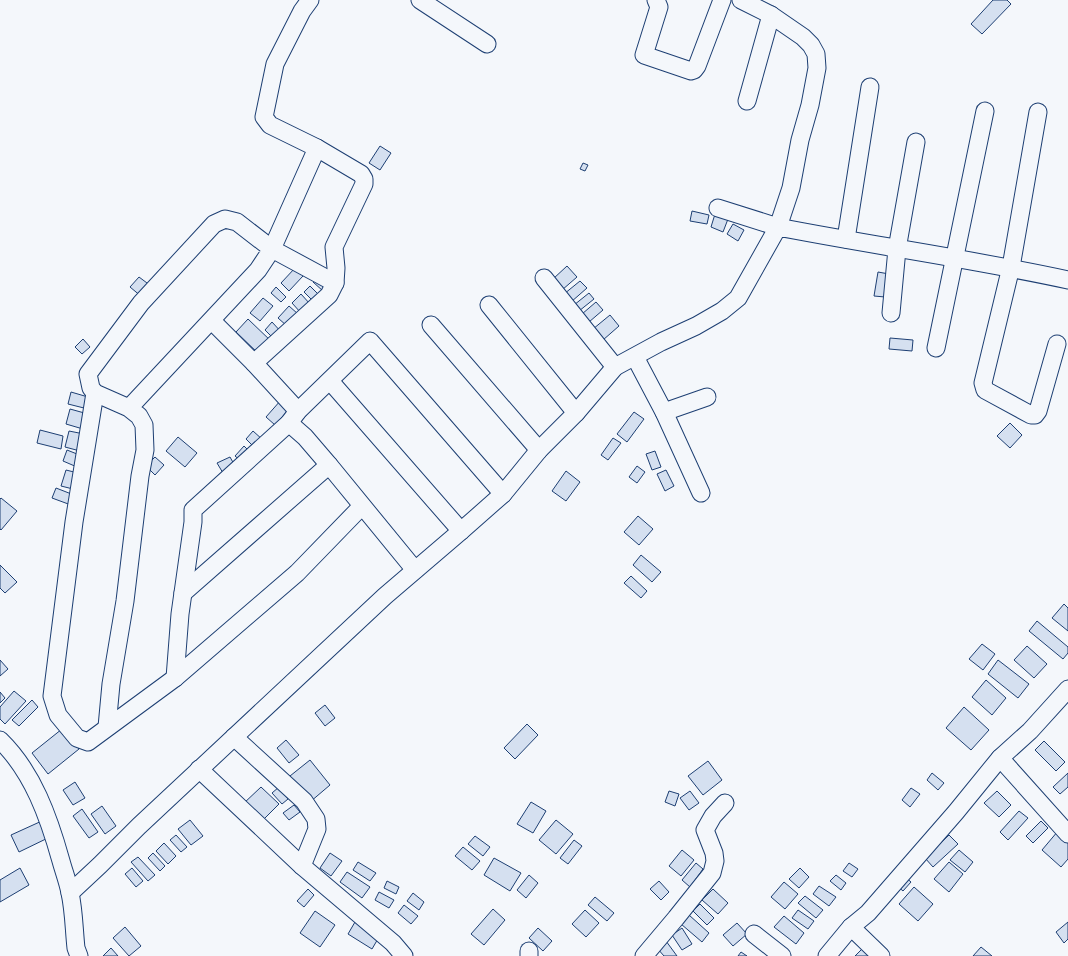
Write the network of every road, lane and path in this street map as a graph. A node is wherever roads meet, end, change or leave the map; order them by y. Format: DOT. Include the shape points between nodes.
graph roads {
  1 [pos="310,0"];
  2 [pos="420,0"];
  3 [pos="656,0"];
  4 [pos="722,0"];
  5 [pos="740,0"];
  6 [pos="771,15"];
  7 [pos="487,44"];
  8 [pos="870,87"];
  9 [pos="746,101"];
  10 [pos="985,111"];
  11 [pos="1038,112"];
  12 [pos="916,142"];
  13 [pos="316,148"];
  14 [pos="718,208"];
  15 [pos="778,227"];
  16 [pos="846,239"];
  17 [pos="272,249"];
  18 [pos="897,249"];
  19 [pos="955,258"];
  20 [pos="1011,267"];
  21 [pos="544,278"];
  22 [pos="1068,279"];
  23 [pos="335,283"];
  24 [pos="489,305"];
  25 [pos="891,313"];
  26 [pos="212,321"];
  27 [pos="431,325"];
  28 [pos="1057,344"];
  29 [pos="936,348"];
  30 [pos="635,357"];
  31 [pos="254,363"];
  32 [pos="615,367"];
  33 [pos="330,381"];
  34 [pos="95,393"];
  35 [pos="707,397"];
  36 [pos="130,408"];
  37 [pos="664,412"];
  38 [pos="576,413"];
  39 [pos="294,417"];
  40 [pos="539,450"];
  41 [pos="328,465"];
  42 [pos="503,494"];
  43 [pos="701,494"];
  44 [pos="362,506"];
  45 [pos="461,531"];
  46 [pos="415,570"];
  47 [pos="183,593"];
  48 [pos="174,678"];
  49 [pos="1068,689"];
  50 [pos="107,727"];
  51 [pos="234,737"];
  52 [pos="0,740"];
  53 [pos="1000,758"];
  54 [pos="199,769"];
  55 [pos="725,803"];
  56 [pos="1068,834"];
  57 [pos="302,866"];
  58 [pos="70,893"];
  59 [pos="850,927"];
  60 [pos="754,934"];
  61 [pos="78,956"];
  62 [pos="404,956"];
  63 [pos="644,956"];
  64 [pos="782,956"];
  65 [pos="826,956"];
  66 [pos="881,956"];
  1 -- 13 [label="street" via="275,64 264,117 270,125"];
  2 -- 7 [label="street"];
  3 -- 4 [label="street" via="659,7 644,55 694,70"];
  5 -- 6 [label="street"];
  6 -- 9 [label="street"];
  6 -- 15 [label="street" via="803,37 812,45 816,54 810,105 791,188"];
  8 -- 16 [label="street"];
  10 -- 19 [label="street"];
  11 -- 20 [label="street"];
  12 -- 18 [label="street"];
  13 -- 17 [label="street"];
  13 -- 23 [label="street" via="364,178 364,184 334,248"];
  14 -- 15 [label="street"];
  15 -- 16 [label="street"];
  15 -- 30 [label="street" via="738,298 722,312"];
  16 -- 18 [label="street"];
  17 -- 23 [label="street"];
  17 -- 26 [label="street" via="258,270"];
  17 -- 34 [label="street" via="237,222 225,219 214,224 141,303 88,374"];
  18 -- 19 [label="street"];
  18 -- 25 [label="street"];
  19 -- 20 [label="street"];
  19 -- 29 [label="street"];
  20 -- 22 [label="street"];
  20 -- 28 [label="street" via="983,383 985,390 1030,415 1035,415"];
  21 -- 32 [label="street"];
  23 -- 31 [label="street" via="329,295"];
  24 -- 38 [label="street"];
  26 -- 31 [label="street"];
  26 -- 36 [label="street"];
  27 -- 40 [label="street"];
  30 -- 32 [label="street"];
  30 -- 37 [label="street"];
  31 -- 39 [label="street"];
  32 -- 38 [label="street"];
  33 -- 39 [label="street"];
  33 -- 42 [label="street" via="370,341"];
  33 -- 45 [label="street"];
  34 -- 36 [label="street"];
  34 -- 50 [label="street" via="74,522 52,696 58,715 77,738 88,742"];
  35 -- 37 [label="street"];
  36 -- 50 [label="street" via="144,425 145,450"];
  37 -- 43 [label="street"];
  38 -- 40 [label="street"];
  39 -- 41 [label="street" via="305,437"];
  39 -- 47 [label="street" via="193,510"];
  40 -- 42 [label="street"];
  41 -- 44 [label="street"];
  41 -- 47 [label="street"];
  42 -- 45 [label="street"];
  44 -- 46 [label="street"];
  44 -- 48 [label="street" via="297,573"];
  45 -- 46 [label="street"];
  46 -- 51 [label="street"];
  47 -- 48 [label="street"];
  48 -- 50 [label="street"];
  49 -- 53 [label="street" via="1030,731"];
  51 -- 54 [label="street"];
  51 -- 57 [label="street" via="304,801 316,819 317,828"];
  52 -- 58 [label="street" via="31,780 42,804"];
  53 -- 56 [label="street"];
  53 -- 59 [label="street" via="868,913"];
  54 -- 57 [label="street"];
  54 -- 58 [label="street"];
  55 -- 63 [label="street" via="705,830 714,853 712,873"];
  57 -- 62 [label="street" via="382,933"];
  58 -- 61 [label="street"];
  59 -- 65 [label="street"];
  59 -- 66 [label="street"];
  60 -- 64 [label="street"];
}
